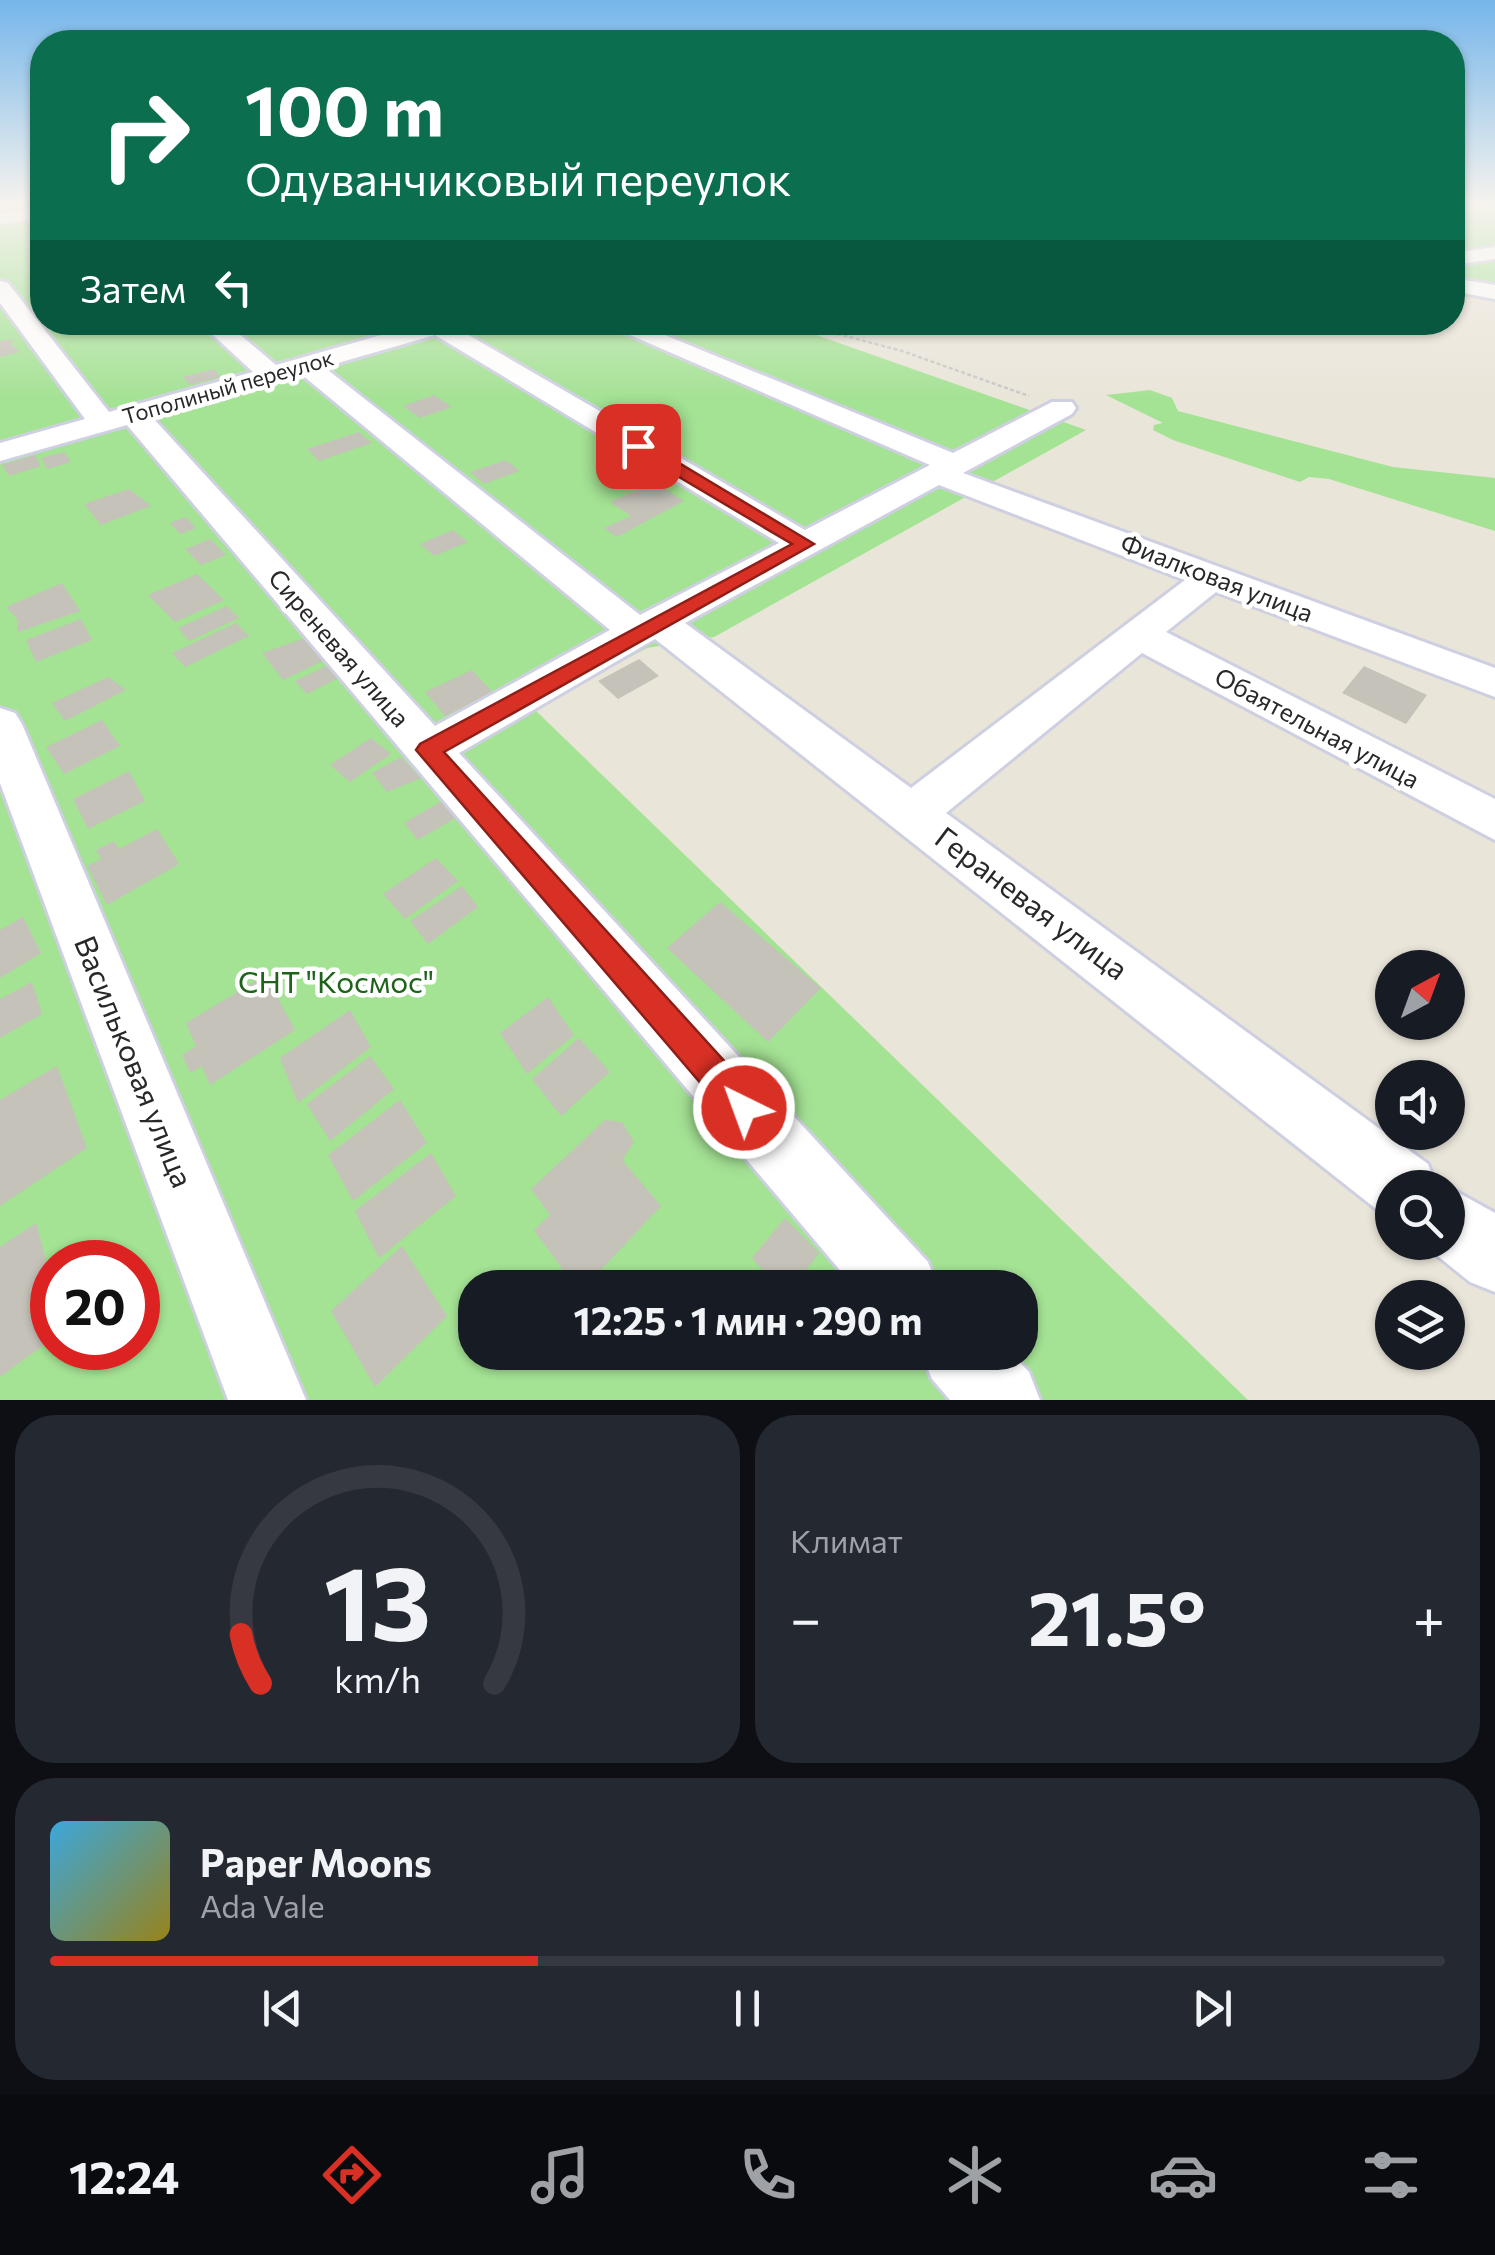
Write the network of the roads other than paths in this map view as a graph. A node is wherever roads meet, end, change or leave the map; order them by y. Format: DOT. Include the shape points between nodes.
graph roads {
  1 [pos="1465,286"];
  2 [pos="0,288"];
  3 [pos="1495,292"];
  4 [pos="30,321"];
  5 [pos="43,335"];
  6 [pos="226,335"];
  7 [pos="401,335"];
  8 [pos="440,335"];
  9 [pos="641,335"];
  10 [pos="306,365"];
  11 [pos="272,374"];
  12 [pos="1062,408"];
  13 [pos="118,418"];
  14 [pos="0,452"];
  15 [pos="947,469"];
  16 [pos="805,544"];
  17 [pos="1212,576"];
  18 [pos="647,627"];
  19 [pos="1138,634"];
  20 [pos="1495,683"];
  21 [pos="0,724"];
  22 [pos="428,750"];
  23 [pos="911,814"];
  24 [pos="1495,821"];
  25 [pos="1380,1170"];
  26 [pos="1465,1234"];
  27 [pos="1495,1257"];
  28 [pos="886,1270"];
  29 [pos="975,1370"];
  30 [pos="267,1400"];
  31 [pos="1001,1400"];
  1 -- 3 [label="lane"];
  2 -- 4 [label="lane, Сиреневая улица"];
  5 -- 13 [label="lane, Сиреневая улица"];
  6 -- 11 [label="lane"];
  7 -- 10 [label="lane, Тополиный переулок"];
  8 -- 16 [label="lane"];
  9 -- 15 [label="lane, Фиалковая улица"];
  10 -- 11 [label="lane, Тополиный переулок"];
  10 -- 18 [label="lane, Гераневая улица"];
  11 -- 13 [label="lane, Тополиный переулок"];
  12 -- 15 [label="lane"];
  13 -- 14 [label="lane, Тополиный переулок"];
  13 -- 22 [label="lane, Сиреневая улица"];
  15 -- 16 [label="lane"];
  15 -- 17 [label="lane, Фиалковая улица"];
  16 -- 18 [label="lane"];
  17 -- 19 [label="lane"];
  17 -- 20 [label="lane, Фиалковая улица"];
  18 -- 22 [label="lane"];
  18 -- 23 [label="lane, Гераневая улица"];
  19 -- 23 [label="lane"];
  19 -- 24 [label="lane, Обаятельная улица"];
  21 -- 30 [label="lane, Васильковая улица"];
  22 -- 28 [label="lane, Сиреневая улица"];
  23 -- 25 [label="lane, Гераневая улица"];
  26 -- 27 [label="lane"];
  29 -- 31 [label="lane"];
}
